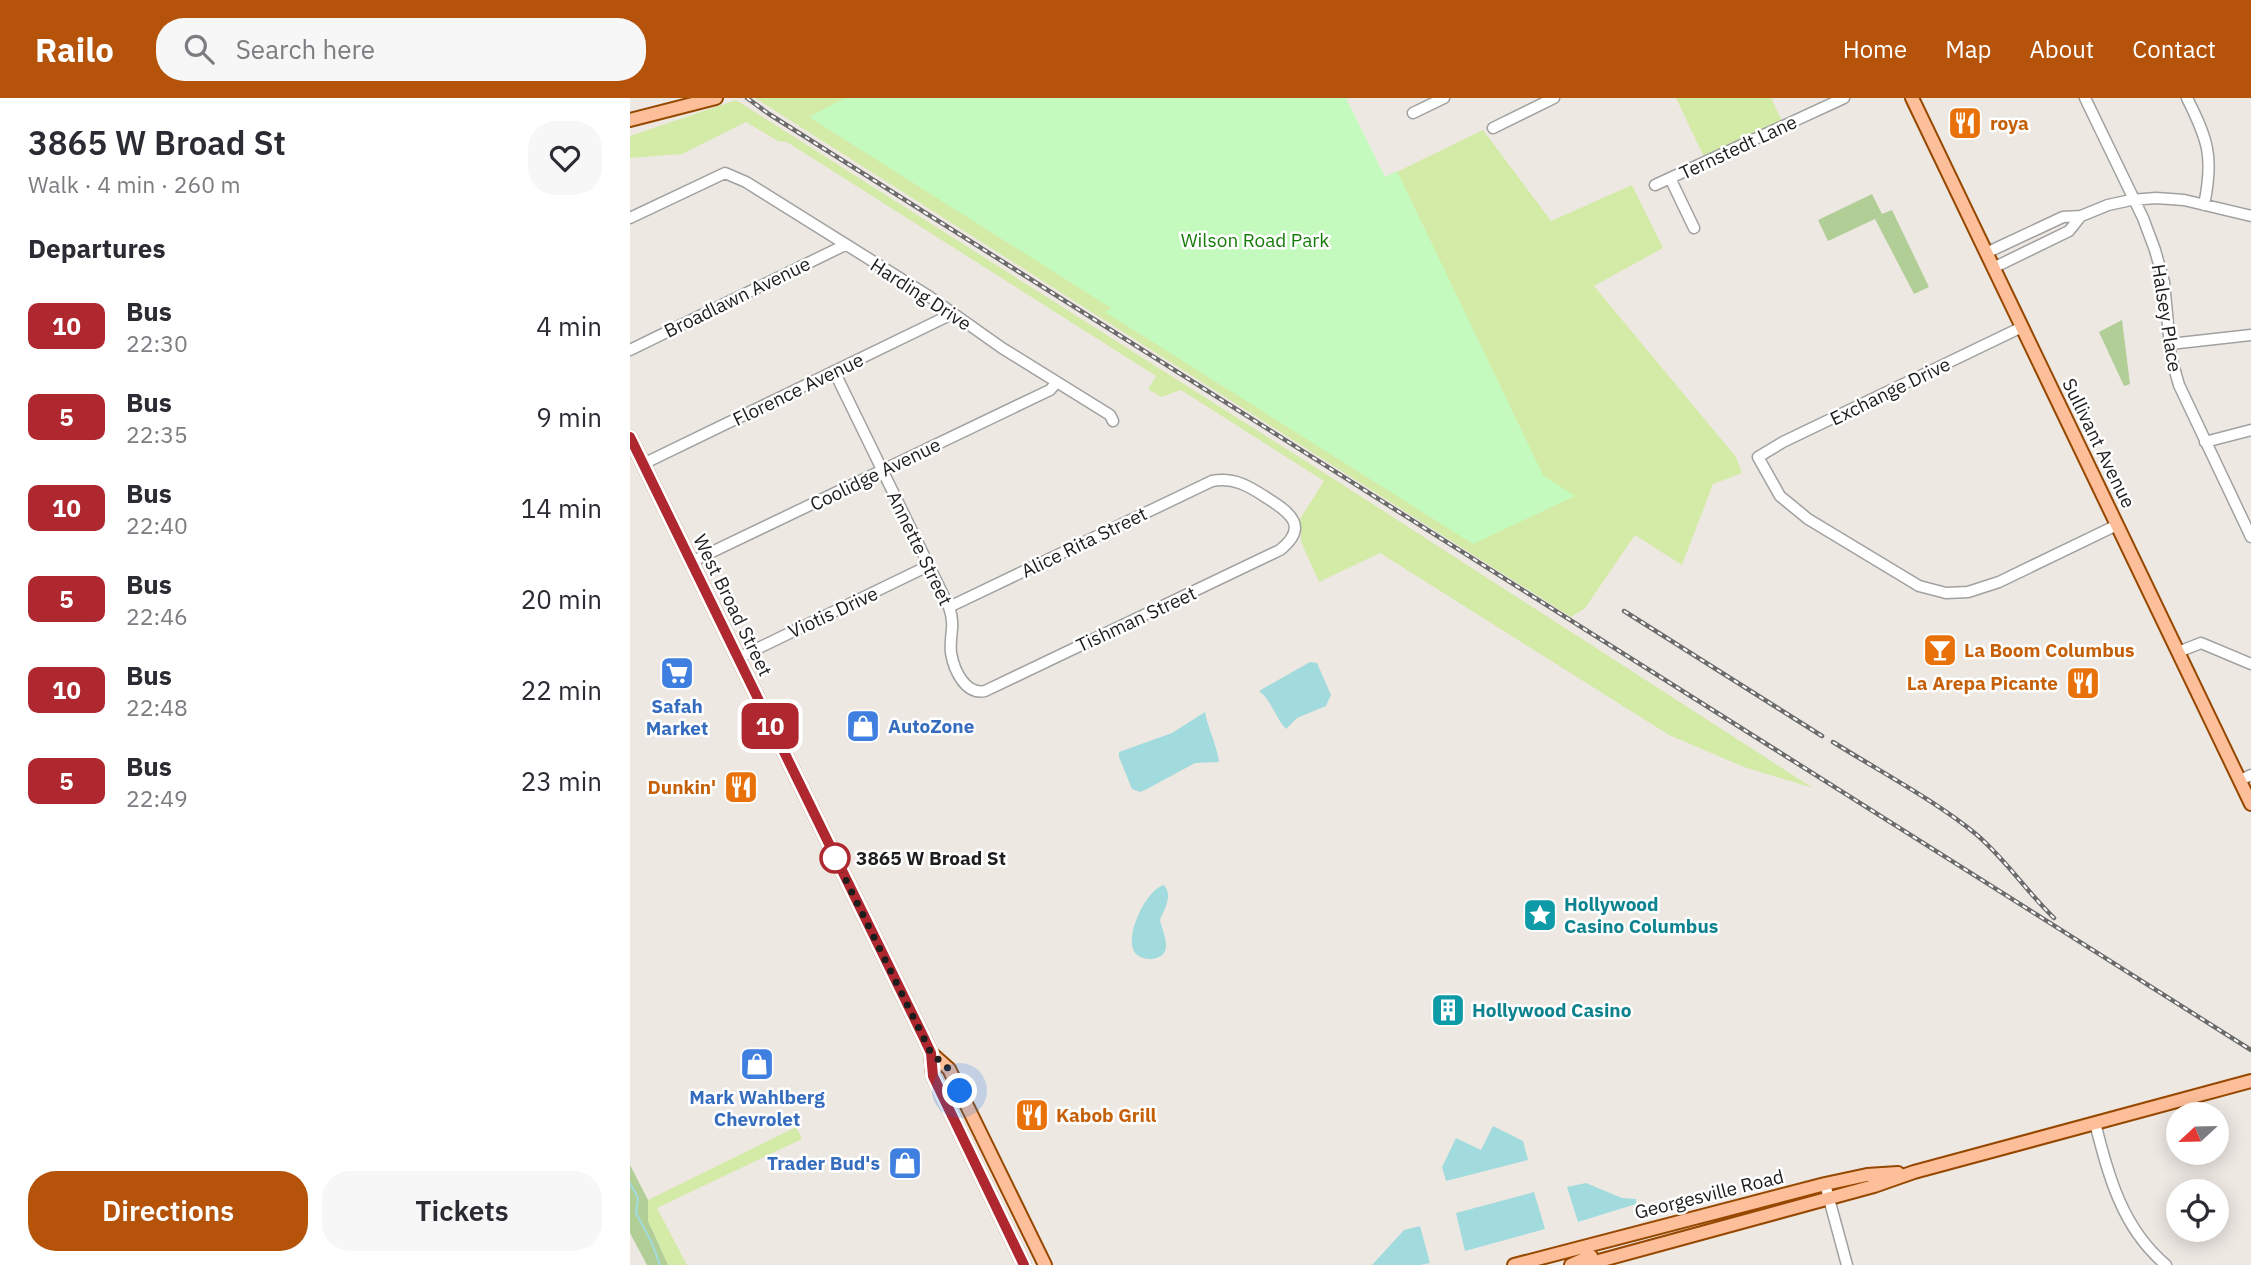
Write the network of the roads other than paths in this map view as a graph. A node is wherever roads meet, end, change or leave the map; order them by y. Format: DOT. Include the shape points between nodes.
graph roads {
  1 [pos="1443,98"];
  2 [pos="1554,98"];
  3 [pos="1844,98"];
  4 [pos="1912,98"];
  5 [pos="2085,98"];
  6 [pos="2187,98"];
  7 [pos="705,101"];
  8 [pos="1413,113"];
  9 [pos="630,120"];
  10 [pos="630,128"];
  11 [pos="1493,128"];
  12 [pos="1670,178"];
  13 [pos="1656,185"];
  14 [pos="2134,200"];
  15 [pos="2204,205"];
  16 [pos="2081,216"];
  17 [pos="2251,216"];
  18 [pos="630,218"];
  19 [pos="1694,228"];
  20 [pos="845,245"];
  21 [pos="1986,253"];
  22 [pos="1993,268"];
  23 [pos="952,314"];
  24 [pos="2022,327"];
  25 [pos="2251,335"];
  26 [pos="2170,344"];
  27 [pos="630,350"];
  28 [pos="834,371"];
  29 [pos="1057,382"];
  30 [pos="1113,421"];
  31 [pos="2251,430"];
  32 [pos="630,437"];
  33 [pos="2205,442"];
  34 [pos="643,464"];
  35 [pos="882,470"];
  36 [pos="2247,520"];
  37 [pos="2117,525"];
  38 [pos="1294,534"];
  39 [pos="2251,537"];
  40 [pos="691,562"];
  41 [pos="928,566"];
  42 [pos="948,607"];
  43 [pos="2179,652"];
  44 [pos="738,658"];
  45 [pos="2251,664"];
  46 [pos="971,690"];
  47 [pos="2245,778"];
  48 [pos="2251,804"];
  49 [pos="931,1053"];
  50 [pos="2251,1081"];
  51 [pos="2095,1123"];
  52 [pos="1914,1172"];
  53 [pos="1825,1184"];
  54 [pos="1829,1198"];
  55 [pos="1676,1222"];
  56 [pos="1024,1265"];
  57 [pos="1045,1265"];
  58 [pos="1514,1265"];
  59 [pos="1572,1265"];
  60 [pos="1584,1265"];
  61 [pos="1847,1265"];
  62 [pos="2166,1265"];
  1 -- 8 [label="street"];
  2 -- 11 [label="street"];
  3 -- 12 [label="street, Ternstedt Lane"];
  4 -- 21 [label="main road, Sullivant Avenue"];
  5 -- 14 [label="street, Halsey Place"];
  6 -- 15 [label="street" via="2203,130 2210,161"];
  7 -- 9 [label="main road"];
  7 -- 10 [label="main road"];
  12 -- 13 [label="street, Ternstedt Lane"];
  12 -- 19 [label="street, Ternstedt Lane"];
  14 -- 15 [label="street" via="2168,198"];
  14 -- 16 [label="street"];
  14 -- 26 [label="street, Halsey Place" via="2164,282"];
  15 -- 17 [label="street"];
  16 -- 21 [label="street" via="2063,216"];
  16 -- 22 [label="street" via="2069,231"];
  18 -- 20 [label="street, Harding Drive" via="725,173"];
  20 -- 23 [label="street, Harding Drive"];
  20 -- 27 [label="street, Broadlawn Avenue"];
  21 -- 22 [label="main road, Sullivant Avenue"];
  22 -- 24 [label="main road, Sullivant Avenue"];
  23 -- 28 [label="street, Florence Avenue"];
  23 -- 29 [label="street, Harding Drive"];
  24 -- 37 [label="main road, Sullivant Avenue"];
  24 -- 37 [label="street, Exchange Drive" via="1758,457 1780,496 1808,519 1919,586 1946,593 1999,582"];
  25 -- 26 [label="street"];
  26 -- 33 [label="street, Halsey Place" via="2179,385"];
  28 -- 34 [label="street, Florence Avenue"];
  28 -- 35 [label="street, Annette Street"];
  29 -- 30 [label="street, Harding Drive"];
  29 -- 35 [label="street, Coolidge Avenue" via="1050,390"];
  31 -- 33 [label="street"];
  32 -- 34 [label="main road, West Broad Street"];
  33 -- 36 [label="street, Halsey Place"];
  34 -- 40 [label="main road, West Broad Street"];
  35 -- 40 [label="street, Coolidge Avenue"];
  35 -- 41 [label="street, Annette Street"];
  36 -- 39 [label="street, Halsey Place"];
  37 -- 43 [label="main road, Sullivant Avenue"];
  38 -- 42 [label="street, Alice Rita Street" via="1294,522 1285,509 1249,486 1220,480"];
  38 -- 46 [label="street, Tishman Street" via="1280,550 985,691"];
  40 -- 44 [label="main road, West Broad Street"];
  41 -- 42 [label="street, Annette Street"];
  41 -- 44 [label="street, Viotis Drive"];
  42 -- 46 [label="street, Annette Street" via="954,624 951,654"];
  43 -- 45 [label="street" via="2201,643"];
  43 -- 47 [label="main road, Sullivant Avenue"];
  44 -- 49 [label="main road, West Broad Street"];
  47 -- 48 [label="main road, Sullivant Avenue"];
  49 -- 56 [label="main road, West Broad Street" via="933,1076"];
  49 -- 57 [label="main road, West Broad Street" via="949,1069"];
  50 -- 51 [label="main road, Georgesville Road"];
  51 -- 52 [label="main road, Georgesville Road"];
  51 -- 62 [label="street" via="2119,1204 2144,1243"];
  52 -- 53 [label="main road, Georgesville Road"];
  52 -- 54 [label="main road, Georgesville Road"];
  53 -- 54 [label="street"];
  53 -- 55 [label="main road, Georgesville Road"];
  54 -- 60 [label="main road, Georgesville Road"];
  54 -- 61 [label="street"];
  55 -- 58 [label="main road, Georgesville Road"];
  55 -- 59 [label="main road" via="1635,1243"];
}
